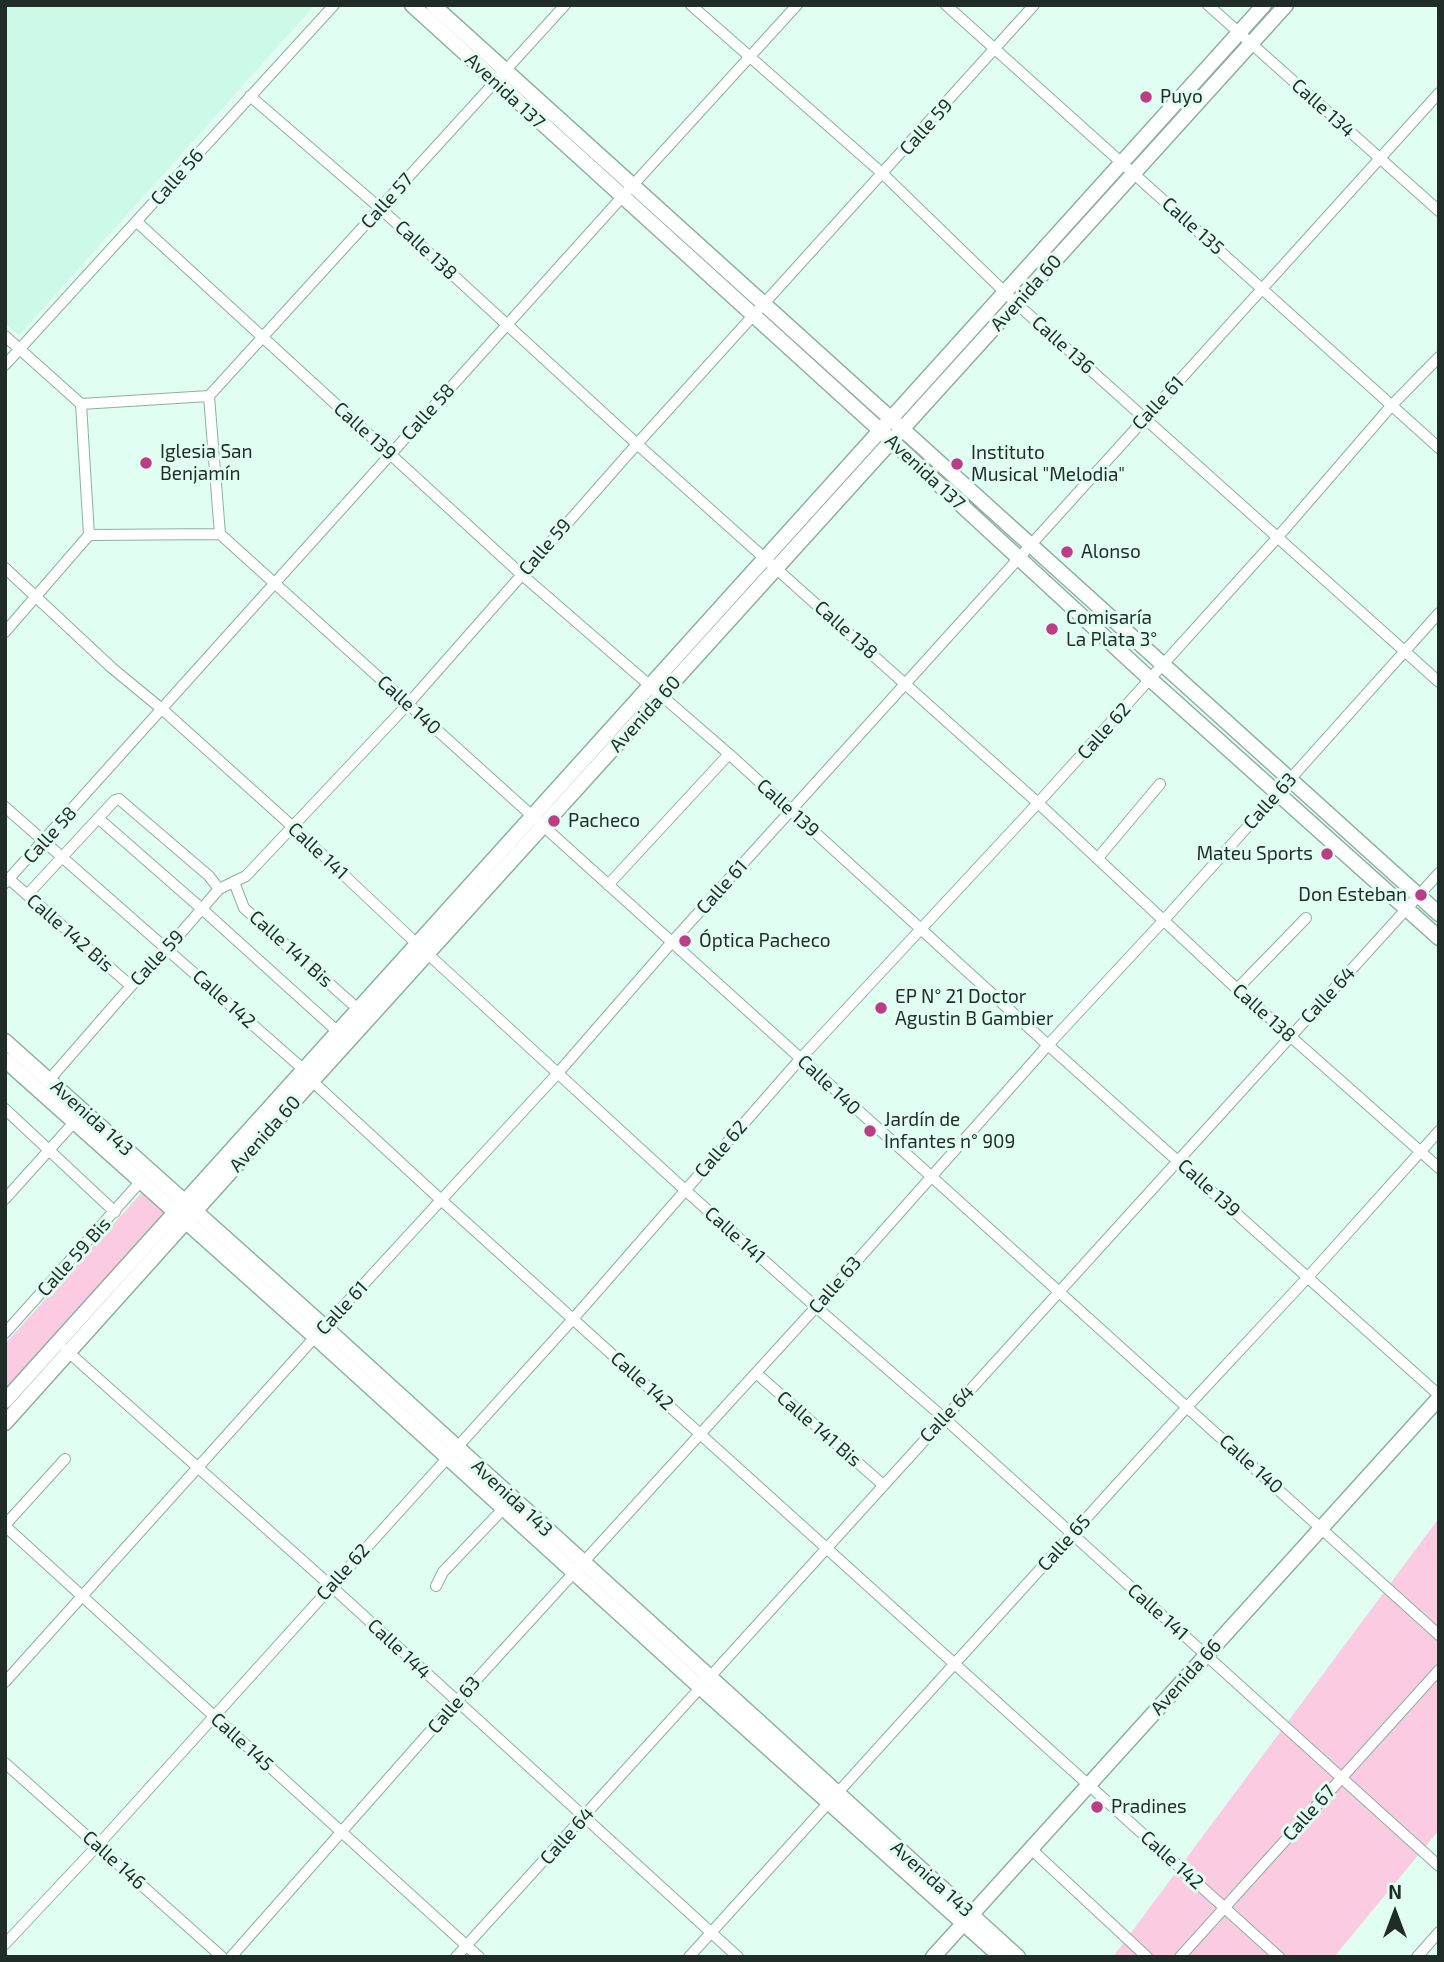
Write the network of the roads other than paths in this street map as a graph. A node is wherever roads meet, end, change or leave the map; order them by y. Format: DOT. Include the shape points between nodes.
graph roads {
  1 [pos="334,5"];
  2 [pos="412,5"];
  3 [pos="433,5"];
  4 [pos="565,5"];
  5 [pos="691,5"];
  6 [pos="797,5"];
  7 [pos="946,5"];
  8 [pos="1034,5"];
  9 [pos="1208,5"];
  10 [pos="1264,5"];
  11 [pos="1286,5"];
  12 [pos="1238,33"];
  13 [pos="1251,44"];
  14 [pos="994,50"];
  15 [pos="751,57"];
  16 [pos="499,76"];
  17 [pos="1439,93"];
  18 [pos="250,96"];
  19 [pos="1379,159"];
  20 [pos="1121,162"];
  21 [pos="1134,173"];
  22 [pos="883,174"];
  23 [pos="627,192"];
  24 [pos="381,209"];
  25 [pos="1439,211"];
  26 [pos="137,222"];
  27 [pos="1264,289"];
  28 [pos="1005,292"];
  29 [pos="1017,304"];
  30 [pos="758,310"];
  31 [pos="508,324"];
  32 [pos="5,337"];
  33 [pos="261,337"];
  34 [pos="19,349"];
  35 [pos="1439,356"];
  36 [pos="5,365"];
  37 [pos="209,396"];
  38 [pos="81,404"];
  39 [pos="1392,405"];
  40 [pos="1144,417"];
  41 [pos="891,431"];
  42 [pos="636,444"];
  43 [pos="1439,448"];
  44 [pos="390,455"];
  45 [pos="220,534"];
  46 [pos="89,535"];
  47 [pos="1276,538"];
  48 [pos="1030,545"];
  49 [pos="765,558"];
  50 [pos="1018,559"];
  51 [pos="5,568"];
  52 [pos="777,569"];
  53 [pos="521,574"];
  54 [pos="275,584"];
  55 [pos="37,597"];
  56 [pos="1439,613"];
  57 [pos="5,632"];
  58 [pos="1405,651"];
  59 [pos="1163,665"];
  60 [pos="1150,679"];
  61 [pos="1439,681"];
  62 [pos="905,684"];
  63 [pos="656,691"];
  64 [pos="408,704"];
  65 [pos="163,709"];
  66 [pos="729,754"];
  67 [pos="1289,780"];
  68 [pos="1160,784"];
  69 [pos="1277,793"];
  70 [pos="1038,803"];
  71 [pos="5,807"];
  72 [pos="791,810"];
  73 [pos="532,817"];
  74 [pos="98,818"];
  75 [pos="293,827"];
  76 [pos="543,827"];
  77 [pos="45,841"];
  78 [pos="63,858"];
  79 [pos="1098,858"];
  80 [pos="1439,873"];
  81 [pos="7,881"];
  82 [pos="234,882"];
  83 [pos="608,885"];
  84 [pos="219,889"];
  85 [pos="27,895"];
  86 [pos="1419,896"];
  87 [pos="202,909"];
  88 [pos="1407,909"];
  89 [pos="1439,914"];
  90 [pos="1306,918"];
  91 [pos="1164,920"];
  92 [pos="922,928"];
  93 [pos="1439,938"];
  94 [pos="672,942"];
  95 [pos="417,944"];
  96 [pos="167,948"];
  97 [pos="428,954"];
  98 [pos="131,986"];
  99 [pos="1237,989"];
  100 [pos="358,1009"];
  101 [pos="337,1031"];
  102 [pos="1290,1037"];
  103 [pos="1048,1045"];
  104 [pos="7,1054"];
  105 [pos="801,1058"];
  106 [pos="558,1073"];
  107 [pos="308,1075"];
  108 [pos="49,1080"];
  109 [pos="5,1109"];
  110 [pos="80,1116"];
  111 [pos="1439,1130"];
  112 [pos="50,1150"];
  113 [pos="1420,1152"];
  114 [pos="1178,1160"];
  115 [pos="1439,1168"];
  116 [pos="930,1177"];
  117 [pos="141,1181"];
  118 [pos="685,1190"];
  119 [pos="5,1199"];
  120 [pos="440,1199"];
  121 [pos="185,1211"];
  122 [pos="115,1212"];
  123 [pos="1308,1278"];
  124 [pos="1060,1292"];
  125 [pos="816,1307"];
  126 [pos="573,1318"];
  127 [pos="320,1332"];
  128 [pos="5,1334"];
  129 [pos="63,1348"];
  130 [pos="756,1373"];
  131 [pos="1439,1396"];
  132 [pos="5,1401"];
  133 [pos="1187,1407"];
  134 [pos="1439,1408"];
  135 [pos="944,1418"];
  136 [pos="6,1420"];
  137 [pos="700,1434"];
  138 [pos="452,1452"];
  139 [pos="65,1460"];
  140 [pos="199,1467"];
  141 [pos="883,1484"];
  142 [pos="503,1509"];
  143 [pos="5,1526"];
  144 [pos="1324,1530"];
  145 [pos="1072,1534"];
  146 [pos="827,1548"];
  147 [pos="578,1567"];
  148 [pos="331,1586"];
  149 [pos="436,1586"];
  150 [pos="83,1596"];
  151 [pos="1439,1635"];
  152 [pos="1208,1658"];
  153 [pos="955,1663"];
  154 [pos="1439,1670"];
  155 [pos="5,1682"];
  156 [pos="705,1683"];
  157 [pos="456,1702"];
  158 [pos="214,1717"];
  159 [pos="5,1763"];
  160 [pos="1341,1778"];
  161 [pos="1092,1787"];
  162 [pos="833,1798"];
  163 [pos="584,1818"];
  164 [pos="343,1833"];
  165 [pos="98,1845"];
  166 [pos="1034,1852"];
  167 [pos="1439,1866"];
  168 [pos="1224,1908"];
  169 [pos="971,1921"];
  170 [pos="1439,1932"];
  171 [pos="711,1933"];
  172 [pos="5,1944"];
  173 [pos="467,1945"];
  174 [pos="222,1957"];
  175 [pos="231,1957"];
  176 [pos="456,1957"];
  177 [pos="479,1957"];
  178 [pos="689,1957"];
  179 [pos="738,1957"];
  180 [pos="933,1957"];
  181 [pos="943,1957"];
  182 [pos="1001,1957"];
  183 [pos="1018,1957"];
  184 [pos="1147,1957"];
  185 [pos="1180,1957"];
  186 [pos="1279,1957"];
  187 [pos="1417,1957"];
  1 -- 18 [label="street, Calle 56"];
  2 -- 16 [label="main road, Avenida 137"];
  3 -- 16 [label="main road, Avenida 137"];
  4 -- 16 [label="street, Calle 57"];
  5 -- 15 [label="street, Calle 136"];
  6 -- 15 [label="street, Calle 58"];
  7 -- 14 [label="street, Calle 135"];
  8 -- 14 [label="street, Calle 59"];
  9 -- 12 [label="street, Calle 134"];
  10 -- 12 [label="main road, Avenida 60"];
  11 -- 13 [label="main road, Avenida 60"];
  12 -- 13 [label="street, Calle 134"];
  12 -- 20 [label="main road, Avenida 60"];
  13 -- 19 [label="street, Calle 134"];
  13 -- 21 [label="main road, Avenida 60"];
  14 -- 20 [label="street, Calle 135"];
  14 -- 22 [label="street, Calle 59"];
  15 -- 22 [label="street, Calle 136"];
  15 -- 23 [label="street, Calle 58"];
  16 -- 23 [label="main road, Avenida 137"];
  16 -- 24 [label="street, Calle 57"];
  17 -- 19 [label="street, Calle 61"];
  18 -- 24 [label="street, Calle 138"];
  18 -- 26 [label="street, Calle 56"];
  19 -- 25 [label="street, Calle 134"];
  19 -- 27 [label="street, Calle 61"];
  20 -- 21 [label="street, Calle 135"];
  20 -- 28 [label="main road, Avenida 60"];
  21 -- 27 [label="street, Calle 135"];
  21 -- 29 [label="main road, Avenida 60"];
  22 -- 28 [label="street, Calle 136"];
  22 -- 30 [label="street, Calle 59"];
  23 -- 30 [label="main road, Avenida 137"];
  23 -- 31 [label="street, Calle 58"];
  24 -- 31 [label="street, Calle 138"];
  24 -- 33 [label="street, Calle 57"];
  26 -- 33 [label="street, Calle 139"];
  26 -- 34 [label="street, Calle 56"];
  27 -- 39 [label="street, Calle 135"];
  27 -- 40 [label="street, Calle 61"];
  28 -- 29 [label="street, Calle 136"];
  28 -- 41 [label="main road, Avenida 60"];
  29 -- 40 [label="street, Calle 136"];
  29 -- 41 [label="main road, Avenida 60"];
  30 -- 41 [label="main road, Avenida 137"];
  30 -- 42 [label="street, Calle 59"];
  31 -- 42 [label="street, Calle 138"];
  31 -- 44 [label="street, Calle 58"];
  32 -- 34 [label="street"];
  33 -- 37 [label="street, Calle 57"];
  33 -- 44 [label="street, Calle 139"];
  34 -- 36 [label="street, Calle 56"];
  34 -- 38 [label="street"];
  35 -- 39 [label="street, Calle 62"];
  37 -- 38 [label="street"];
  37 -- 45 [label="street"];
  38 -- 46 [label="street"];
  39 -- 43 [label="street, Calle 135"];
  39 -- 47 [label="street, Calle 62"];
  40 -- 47 [label="street, Calle 136"];
  40 -- 48 [label="street, Calle 61"];
  41 -- 48 [label="main road, Avenida 137"];
  41 -- 49 [label="main road, Avenida 60"];
  41 -- 50 [label="main road, Avenida 137"];
  41 -- 52 [label="main road, Avenida 60"];
  42 -- 49 [label="street, Calle 138"];
  42 -- 53 [label="street, Calle 59"];
  44 -- 53 [label="street, Calle 139"];
  44 -- 54 [label="street, Calle 58"];
  45 -- 46 [label="street"];
  45 -- 54 [label="street, Calle 140"];
  46 -- 55 [label="street"];
  47 -- 58 [label="street, Calle 136"];
  47 -- 59 [label="street, Calle 62"];
  48 -- 50 [label="street, Calle 61"];
  48 -- 59 [label="main road, Avenida 137"];
  49 -- 52 [label="street, Calle 138"];
  49 -- 63 [label="main road, Avenida 60"];
  50 -- 60 [label="main road, Avenida 137"];
  50 -- 62 [label="street, Calle 61"];
  51 -- 55 [label="street, Calle 141"];
  52 -- 62 [label="street, Calle 138"];
  52 -- 63 [label="main road, Avenida 60"];
  53 -- 63 [label="street, Calle 139"];
  53 -- 64 [label="street, Calle 59"];
  54 -- 64 [label="street, Calle 140"];
  54 -- 65 [label="street, Calle 58"];
  55 -- 57 [label="street"];
  55 -- 65 [label="street, Calle 141"];
  56 -- 58 [label="street, Calle 63"];
  58 -- 61 [label="street, Calle 136"];
  58 -- 67 [label="street, Calle 63"];
  59 -- 60 [label="street, Calle 62"];
  59 -- 67 [label="main road, Avenida 137"];
  60 -- 69 [label="main road, Avenida 137"];
  60 -- 70 [label="street, Calle 62"];
  62 -- 70 [label="street, Calle 138"];
  62 -- 72 [label="street, Calle 61"];
  63 -- 66 [label="street, Calle 139"];
  63 -- 73 [label="main road, Avenida 60"];
  63 -- 76 [label="main road, Avenida 60"];
  64 -- 73 [label="street, Calle 140"];
  64 -- 75 [label="street, Calle 59"];
  65 -- 75 [label="street, Calle 141"];
  65 -- 77 [label="street, Calle 58"];
  66 -- 72 [label="street, Calle 139"];
  66 -- 83 [label="street"];
  67 -- 69 [label="street, Calle 63"];
  67 -- 86 [label="main road, Avenida 137"];
  68 -- 79 [label="street"];
  69 -- 88 [label="main road, Avenida 137"];
  69 -- 91 [label="street, Calle 63"];
  70 -- 79 [label="street, Calle 138"];
  70 -- 92 [label="street, Calle 62"];
  71 -- 77 [label="street, Calle 142"];
  72 -- 92 [label="street, Calle 139"];
  72 -- 94 [label="street, Calle 61"];
  73 -- 76 [label="street, Calle 140"];
  73 -- 95 [label="main road, Avenida 60"];
  74 -- 78 [label="street"];
  74 -- 84 [label="street" via="119,800"];
  74 -- 87 [label="street"];
  75 -- 82 [label="street, Calle 59" via="246,876"];
  75 -- 95 [label="street, Calle 141"];
  76 -- 83 [label="street, Calle 140"];
  76 -- 97 [label="main road, Avenida 60"];
  77 -- 78 [label="street, Calle 142"];
  77 -- 81 [label="street, Calle 58"];
  78 -- 85 [label="street"];
  78 -- 96 [label="street, Calle 142"];
  79 -- 91 [label="street, Calle 138"];
  80 -- 86 [label="street, Calle 64"];
  81 -- 85 [label="street, Calle 142 Bis"];
  82 -- 84 [label="street, Calle 59"];
  82 -- 100 [label="street, Calle 141 Bis" via="244,908"];
  83 -- 94 [label="street, Calle 140"];
  84 -- 87 [label="street, Calle 59"];
  85 -- 98 [label="street, Calle 142 Bis"];
  86 -- 88 [label="street, Calle 64"];
  86 -- 89 [label="main road, Avenida 137"];
  87 -- 96 [label="street, Calle 59"];
  87 -- 101 [label="street"];
  88 -- 93 [label="main road, Avenida 137"];
  88 -- 102 [label="street, Calle 64"];
  90 -- 99 [label="street"];
  91 -- 99 [label="street, Calle 138"];
  91 -- 103 [label="street, Calle 63"];
  92 -- 103 [label="street, Calle 139"];
  92 -- 105 [label="street, Calle 62"];
  94 -- 105 [label="street, Calle 140"];
  94 -- 106 [label="street, Calle 61"];
  95 -- 97 [label="street, Calle 141"];
  95 -- 100 [label="main road, Avenida 60"];
  96 -- 98 [label="street, Calle 59"];
  96 -- 107 [label="street, Calle 142"];
  97 -- 106 [label="street, Calle 141"];
  97 -- 107 [label="main road, Avenida 60"];
  98 -- 108 [label="street, Calle 59"];
  99 -- 102 [label="street, Calle 138"];
  100 -- 101 [label="main road, Avenida 60"];
  101 -- 107 [label="main road, Avenida 60"];
  102 -- 113 [label="street, Calle 138"];
  102 -- 114 [label="street, Calle 64"];
  103 -- 114 [label="street, Calle 139"];
  103 -- 116 [label="street, Calle 63"];
  104 -- 108 [label="main road, Avenida 143"];
  104 -- 110 [label="main road, Avenida 143"];
  105 -- 116 [label="street, Calle 140"];
  105 -- 118 [label="street, Calle 62"];
  106 -- 118 [label="street, Calle 141"];
  106 -- 120 [label="street, Calle 61"];
  107 -- 120 [label="street, Calle 142"];
  107 -- 121 [label="main road, Avenida 60"];
  108 -- 110 [label="main road, Avenida 143"];
  109 -- 112 [label="street"];
  110 -- 112 [label="street"];
  110 -- 117 [label="main road, Avenida 143"];
  110 -- 121 [label="main road, Avenida 143"];
  111 -- 113 [label="street, Calle 65"];
  112 -- 119 [label="street"];
  112 -- 122 [label="street"];
  113 -- 115 [label="street, Calle 138"];
  113 -- 123 [label="street, Calle 65"];
  114 -- 123 [label="street, Calle 139"];
  114 -- 124 [label="street, Calle 64"];
  116 -- 124 [label="street, Calle 140"];
  116 -- 125 [label="street, Calle 63"];
  117 -- 121 [label="main road, Avenida 143"];
  117 -- 122 [label="street, Calle 59 Bis"];
  118 -- 125 [label="street, Calle 141"];
  118 -- 126 [label="street, Calle 62"];
  120 -- 126 [label="street, Calle 142"];
  120 -- 127 [label="street, Calle 61"];
  121 -- 127 [label="main road, Avenida 143"];
  121 -- 129 [label="main road, Avenida 60"];
  122 -- 128 [label="street, Calle 59 Bis"];
  123 -- 131 [label="street, Calle 139"];
  123 -- 133 [label="street, Calle 65"];
  124 -- 133 [label="street, Calle 140"];
  124 -- 135 [label="street, Calle 64"];
  125 -- 130 [label="street, Calle 63"];
  125 -- 135 [label="street, Calle 141"];
  126 -- 137 [label="street, Calle 142"];
  126 -- 138 [label="street, Calle 62"];
  127 -- 138 [label="main road, Avenida 143"];
  127 -- 140 [label="street, Calle 61"];
  129 -- 132 [label="main road, Avenida 60"];
  129 -- 136 [label="main road, Avenida 60"];
  129 -- 140 [label="street, Calle 144"];
  130 -- 137 [label="street, Calle 63"];
  130 -- 141 [label="street, Calle 141 Bis"];
  131 -- 144 [label="main road, Avenida 66"];
  133 -- 144 [label="street, Calle 140"];
  133 -- 145 [label="street, Calle 65"];
  134 -- 144 [label="main road, Avenida 66"];
  135 -- 141 [label="street, Calle 64"];
  135 -- 145 [label="street, Calle 141"];
  137 -- 146 [label="street, Calle 142"];
  137 -- 147 [label="street, Calle 63"];
  138 -- 142 [label="main road, Avenida 143"];
  138 -- 147 [label="main road, Avenida 143"];
  138 -- 148 [label="street, Calle 62"];
  139 -- 143 [label="street"];
  140 -- 148 [label="street, Calle 144"];
  140 -- 150 [label="street, Calle 61"];
  141 -- 146 [label="street, Calle 64"];
  142 -- 147 [label="main road, Avenida 143"];
  142 -- 149 [label="street" via="443,1572"];
  143 -- 150 [label="street, Calle 145"];
  144 -- 151 [label="street, Calle 140"];
  144 -- 152 [label="main road, Avenida 66"];
  145 -- 152 [label="street, Calle 141"];
  145 -- 153 [label="street, Calle 65"];
  146 -- 153 [label="street, Calle 142"];
  146 -- 156 [label="street, Calle 64"];
  147 -- 156 [label="main road, Avenida 143"];
  147 -- 157 [label="street, Calle 63"];
  148 -- 157 [label="street, Calle 144"];
  148 -- 158 [label="street, Calle 62"];
  150 -- 155 [label="street, Calle 61"];
  150 -- 158 [label="street, Calle 145"];
  152 -- 160 [label="street, Calle 141"];
  152 -- 161 [label="main road, Avenida 66"];
  153 -- 161 [label="street, Calle 142"];
  153 -- 162 [label="street, Calle 65"];
  154 -- 160 [label="street, Calle 67"];
  156 -- 162 [label="main road, Avenida 143"];
  156 -- 163 [label="street, Calle 64"];
  157 -- 163 [label="street, Calle 144"];
  157 -- 164 [label="street, Calle 63"];
  158 -- 164 [label="street, Calle 145"];
  158 -- 165 [label="street, Calle 62"];
  159 -- 165 [label="street, Calle 146"];
  160 -- 167 [label="street, Calle 141"];
  160 -- 168 [label="street, Calle 67"];
  161 -- 166 [label="main road, Avenida 66"];
  161 -- 168 [label="street, Calle 142"];
  162 -- 169 [label="main road, Avenida 143"];
  162 -- 171 [label="street, Calle 65"];
  163 -- 171 [label="street, Calle 144"];
  163 -- 173 [label="street, Calle 64"];
  164 -- 173 [label="street, Calle 145"];
  164 -- 175 [label="street, Calle 63"];
  165 -- 172 [label="street, Calle 62"];
  165 -- 174 [label="street, Calle 146"];
  166 -- 169 [label="main road, Avenida 66"];
  166 -- 184 [label="street"];
  168 -- 185 [label="street, Calle 67"];
  168 -- 186 [label="street, Calle 142"];
  169 -- 180 [label="main road, Avenida 66"];
  169 -- 181 [label="main road, Avenida 66"];
  169 -- 182 [label="main road, Avenida 143"];
  169 -- 183 [label="main road, Avenida 143"];
  170 -- 187 [label="street"];
  171 -- 178 [label="street, Calle 65"];
  171 -- 179 [label="street, Calle 144"];
  173 -- 176 [label="street, Calle 64"];
  173 -- 177 [label="street, Calle 145"];
}
